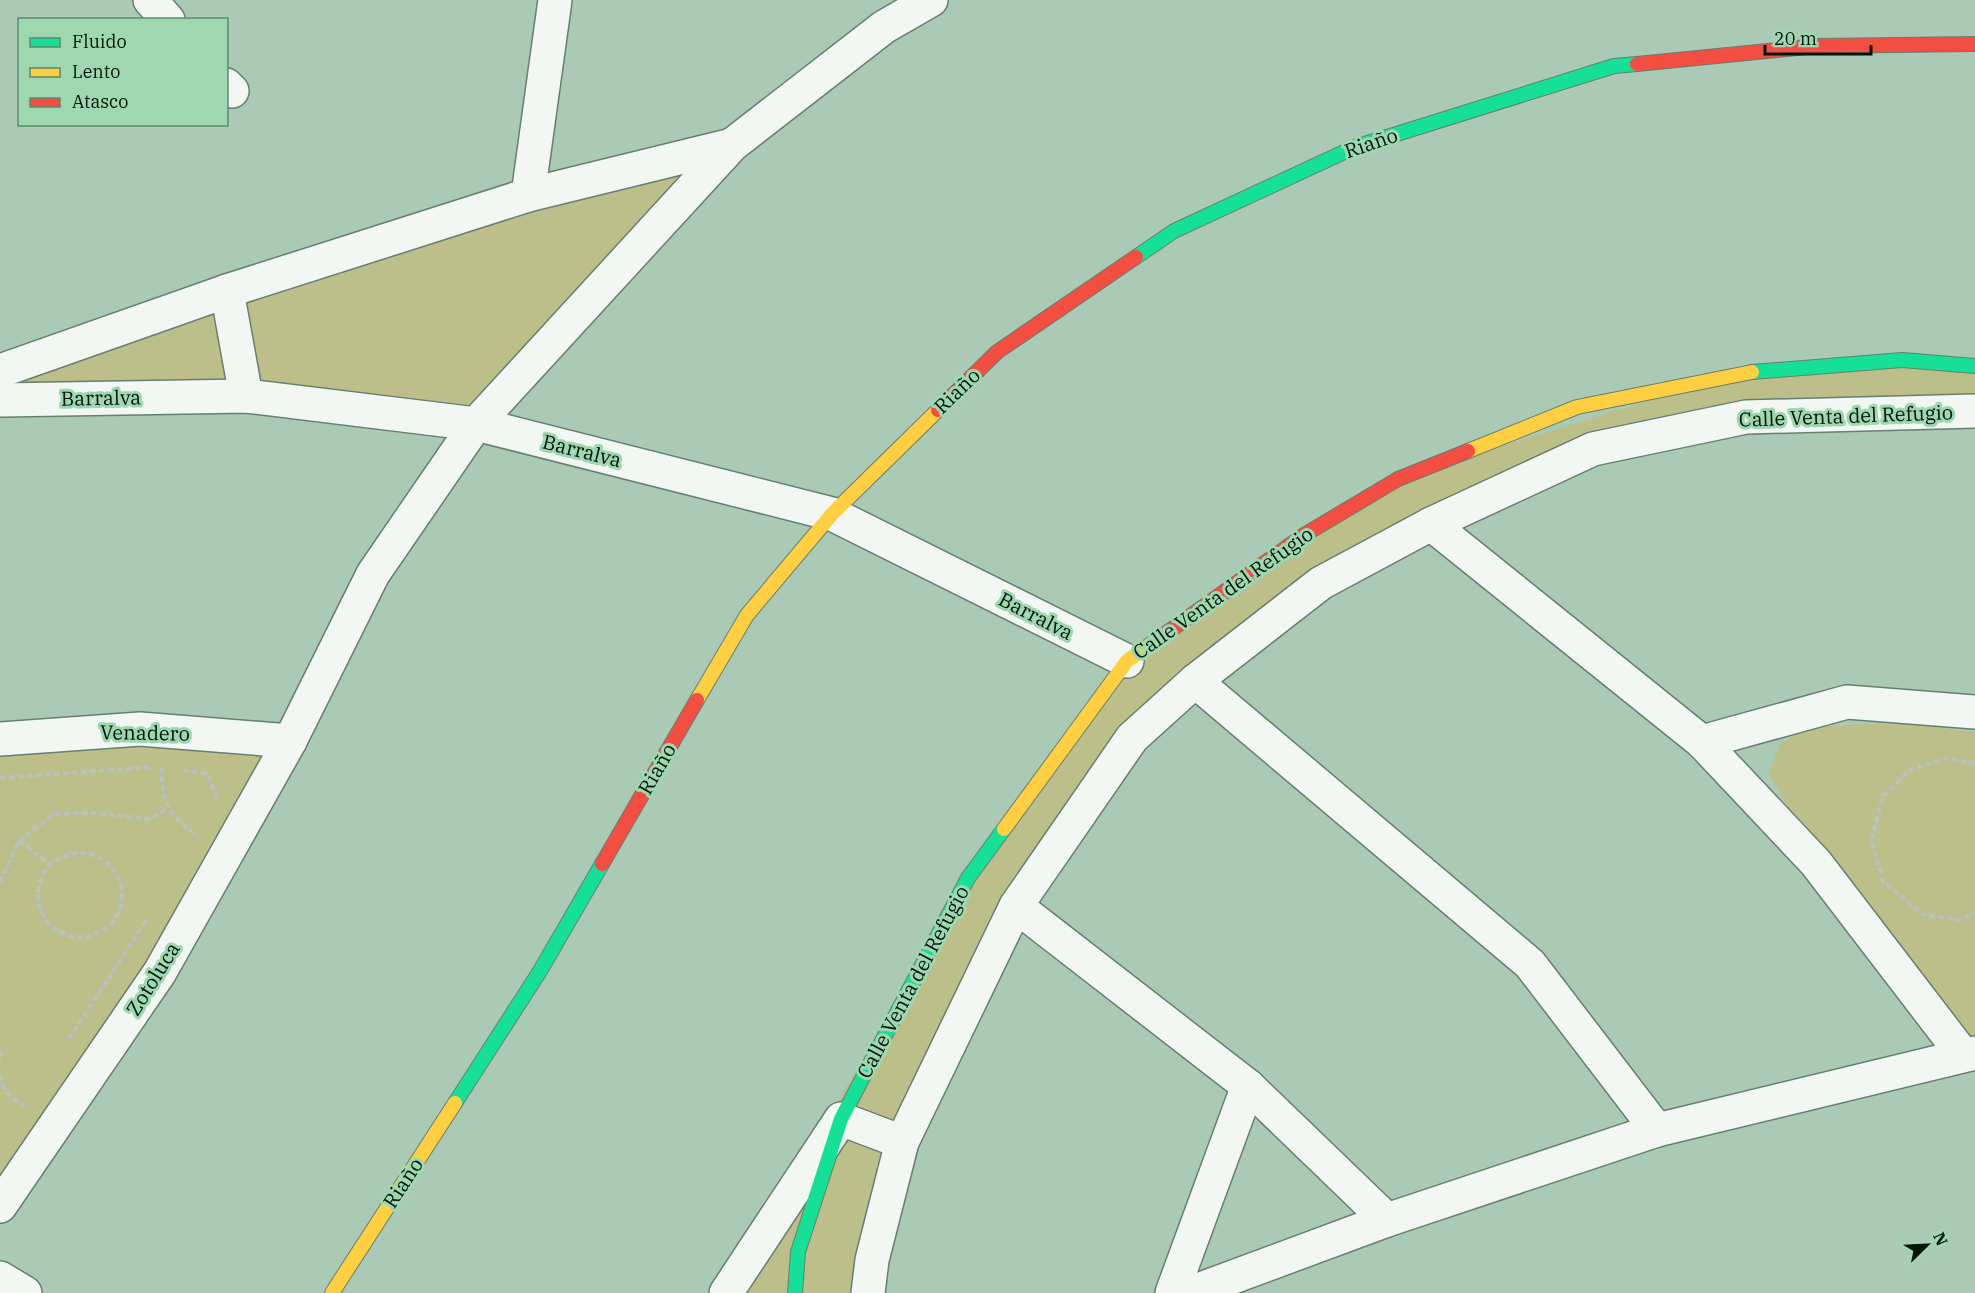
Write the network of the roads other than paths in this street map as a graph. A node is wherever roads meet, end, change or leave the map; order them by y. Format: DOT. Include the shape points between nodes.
graph roads {
  1 [pos="150,0"];
  2 [pos="555,0"];
  3 [pos="931,0"];
  4 [pos="886,13"];
  5 [pos="166,18"];
  6 [pos="1975,44"];
  7 [pos="732,145"];
  8 [pos="528,195"];
  9 [pos="227,291"];
  10 [pos="1975,366"];
  11 [pos="0,371"];
  12 [pos="246,396"];
  13 [pos="0,400"];
  14 [pos="1975,411"];
  15 [pos="476,424"];
  16 [pos="832,514"];
  17 [pos="1431,524"];
  18 [pos="1127,661"];
  19 [pos="1195,681"];
  20 [pos="1975,712"];
  21 [pos="0,739"];
  22 [pos="290,741"];
  23 [pos="1702,742"];
  24 [pos="1016,906"];
  25 [pos="1969,1054"];
  26 [pos="1248,1086"];
  27 [pos="841,1119"];
  28 [pos="1657,1130"];
  29 [pos="902,1142"];
  30 [pos="0,1206"];
  31 [pos="1387,1220"];
  32 [pos="0,1278"];
  33 [pos="25,1293"];
  34 [pos="332,1293"];
  35 [pos="726,1293"];
  36 [pos="795,1293"];
  37 [pos="868,1293"];
  38 [pos="1172,1293"];
  39 [pos="1190,1293"];
  1 -- 5 [label="street"];
  2 -- 8 [label="street"];
  3 -- 4 [label="street"];
  4 -- 7 [label="street"];
  6 -- 16 [label="street, Riaño" via="1817,46 1614,66 1355,147 1174,231 997,352"];
  7 -- 8 [label="street"];
  7 -- 15 [label="street, Zotoluca"];
  8 -- 9 [label="street"];
  9 -- 11 [label="street"];
  9 -- 12 [label="street"];
  10 -- 18 [label="street, Calle Venta del Refugio" via="1902,360 1736,373 1577,408 1398,479 1304,535"];
  12 -- 13 [label="street, Barralva"];
  12 -- 15 [label="street, Barralva"];
  14 -- 17 [label="street, Calle Venta del Refugio" via="1746,417 1593,449"];
  15 -- 16 [label="street, Barralva"];
  15 -- 22 [label="street, Zotoluca" via="373,574"];
  16 -- 18 [label="street, Barralva"];
  16 -- 34 [label="street, Riaño" via="747,615 540,971"];
  17 -- 19 [label="street, Calle Venta del Refugio" via="1321,582"];
  17 -- 23 [label="street"];
  18 -- 27 [label="street, Calle Venta del Refugio" via="968,878"];
  19 -- 24 [label="street, Calle Venta del Refugio" via="1132,738"];
  19 -- 28 [label="street" via="1530,964"];
  20 -- 23 [label="street" via="1847,702"];
  21 -- 22 [label="street, Venadero" via="140,729"];
  22 -- 30 [label="street, Zotoluca" via="160,972"];
  23 -- 25 [label="street" via="1815,863"];
  24 -- 26 [label="street"];
  24 -- 29 [label="street, Calle Venta del Refugio"];
  25 -- 28 [label="street"];
  26 -- 31 [label="street"];
  26 -- 38 [label="street"];
  27 -- 29 [label="street"];
  27 -- 35 [label="street"];
  27 -- 36 [label="street, Calle Venta del Refugio" via="798,1252"];
  28 -- 31 [label="street"];
  29 -- 37 [label="street, Calle Venta del Refugio" via="872,1260"];
  31 -- 39 [label="street"];
  32 -- 33 [label="street"];
}
